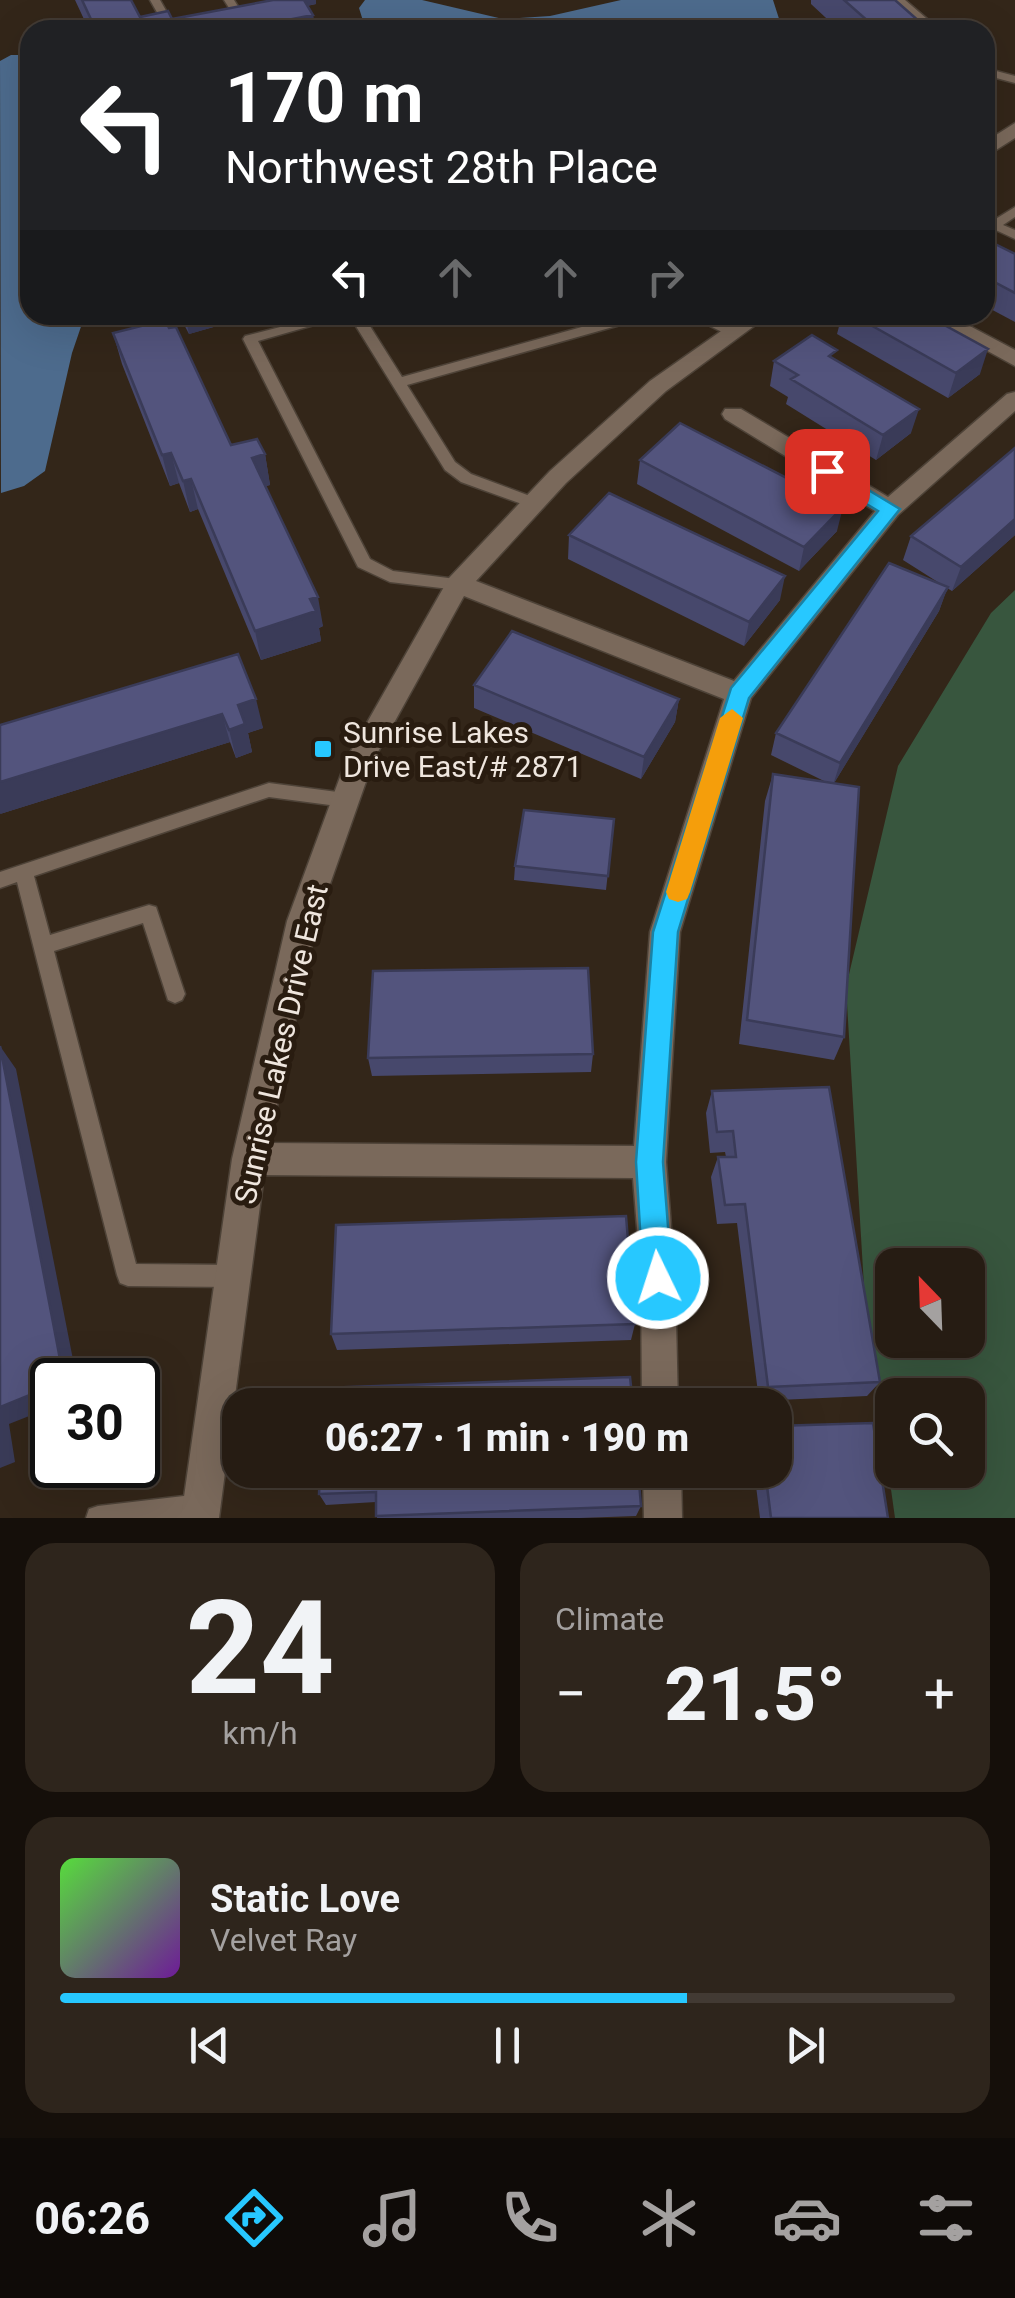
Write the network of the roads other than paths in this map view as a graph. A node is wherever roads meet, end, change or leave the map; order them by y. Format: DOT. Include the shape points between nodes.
graph roads {
  1 [pos="229,0"];
  2 [pos="899,0"];
  3 [pos="220,20"];
  4 [pos="922,20"];
  5 [pos="288,325"];
  6 [pos="362,325"];
  7 [pos="604,325"];
  8 [pos="717,325"];
  9 [pos="743,325"];
  10 [pos="952,325"];
  11 [pos="733,332"];
  12 [pos="1015,359"];
  13 [pos="398,383"];
  14 [pos="1015,399"];
  15 [pos="732,414"];
  16 [pos="534,503"];
  17 [pos="890,509"];
  18 [pos="458,584"];
  19 [pos="739,694"];
  20 [pos="345,800"];
  21 [pos="24,872"];
  22 [pos="0,880"];
  23 [pos="44,946"];
  24 [pos="174,994"];
  25 [pos="249,1159"];
  26 [pos="650,1162"];
  27 [pos="233,1276"];
  28 [pos="660,1388"];
  29 [pos="662,1488"];
  30 [pos="201,1512"];
  31 [pos="98,1518"];
  32 [pos="662,1518"];
  1 -- 3 [label="lane" via="239,16"];
  2 -- 4 [label="lane"];
  5 -- 18 [label="lane" via="250,339 364,564 390,576"];
  6 -- 13 [label="lane"];
  7 -- 13 [label="lane"];
  8 -- 11 [label="lane"];
  9 -- 11 [label="street, Sunrise Lakes Drive East"];
  10 -- 12 [label="street"];
  11 -- 16 [label="street, Sunrise Lakes Drive East" via="658,386"];
  13 -- 16 [label="lane" via="450,466"];
  14 -- 17 [label="street"];
  15 -- 17 [label="street"];
  16 -- 18 [label="street, Sunrise Lakes Drive East"];
  17 -- 19 [label="street"];
  18 -- 19 [label="street"];
  18 -- 20 [label="street, Sunrise Lakes Drive East" via="360,758"];
  19 -- 26 [label="street" via="666,932"];
  20 -- 21 [label="lane" via="269,790"];
  20 -- 25 [label="street, Sunrise Lakes Drive East" via="302,922"];
  21 -- 22 [label="lane"];
  21 -- 23 [label="lane"];
  23 -- 24 [label="lane" via="149,912"];
  23 -- 27 [label="lane" via="128,1275"];
  25 -- 26 [label="street"];
  25 -- 27 [label="street, Sunrise Lakes Drive East"];
  26 -- 28 [label="street"];
  27 -- 30 [label="street, Sunrise Lakes Drive East"];
  29 -- 32 [label="street"];
  30 -- 31 [label="lane"];
}
